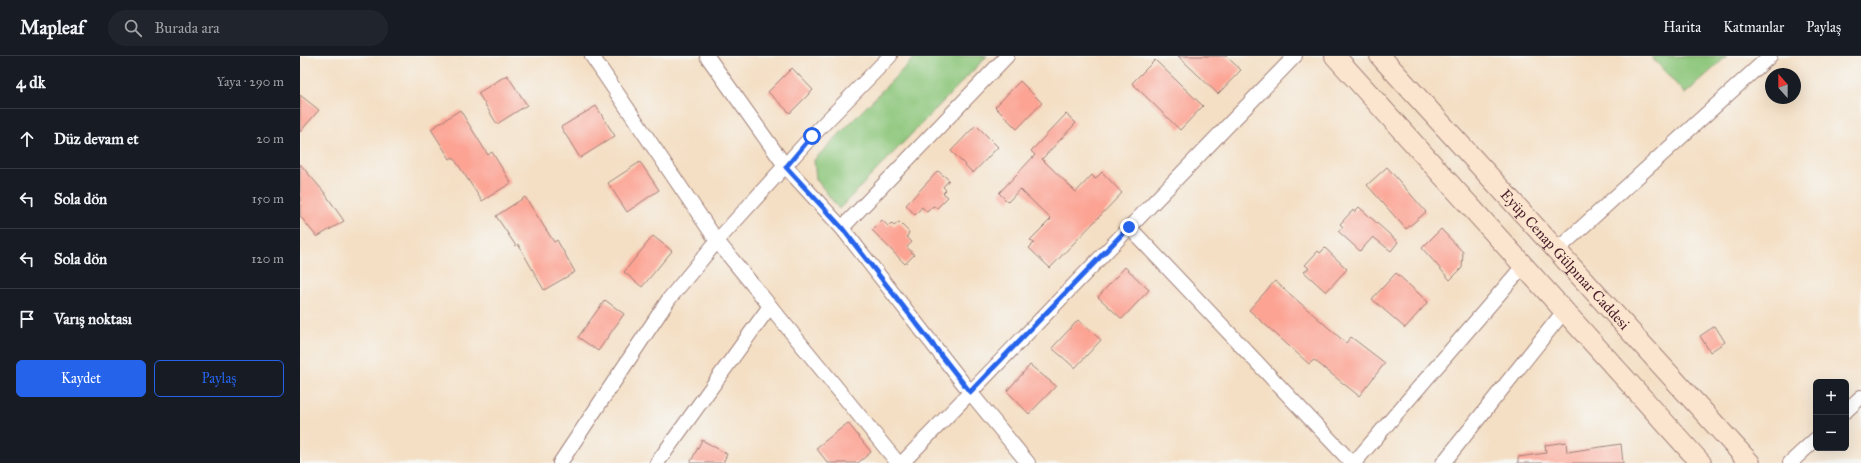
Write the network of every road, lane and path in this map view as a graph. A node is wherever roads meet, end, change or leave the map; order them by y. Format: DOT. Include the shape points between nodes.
graph roads {
  1 [pos="592,56"];
  2 [pos="707,56"];
  3 [pos="890,56"];
  4 [pos="1007,56"];
  5 [pos="1295,56"];
  6 [pos="1335,56"];
  7 [pos="1380,56"];
  8 [pos="1770,56"];
  9 [pos="786,167"];
  10 [pos="1129,227"];
  11 [pos="842,228"];
  12 [pos="717,241"];
  13 [pos="1556,251"];
  14 [pos="1524,265"];
  15 [pos="770,306"];
  16 [pos="1565,310"];
  17 [pos="970,392"];
  18 [pos="1861,397"];
  19 [pos="1849,408"];
  20 [pos="1813,442"];
  21 [pos="560,463"];
  22 [pos="657,463"];
  23 [pos="898,463"];
  24 [pos="902,463"];
  25 [pos="1028,463"];
  26 [pos="1353,463"];
  27 [pos="1443,463"];
  28 [pos="1701,463"];
  29 [pos="1750,463"];
  30 [pos="1790,463"];
  1 -- 12 [label="street"];
  2 -- 9 [label="street"];
  3 -- 9 [label="street" via="812,136"];
  4 -- 11 [label="street"];
  5 -- 10 [label="street"];
  6 -- 14 [label="main road"];
  7 -- 13 [label="main road, Eyüp Cenap Gülpınar Caddesi"];
  8 -- 13 [label="street"];
  9 -- 11 [label="street"];
  9 -- 12 [label="street"];
  10 -- 17 [label="street"];
  10 -- 26 [label="street"];
  11 -- 17 [label="street"];
  12 -- 15 [label="street"];
  12 -- 21 [label="street" via="669,299"];
  13 -- 29 [label="main road, Eyüp Cenap Gülpınar Caddesi"];
  14 -- 16 [label="main road"];
  14 -- 26 [label="street"];
  15 -- 22 [label="street"];
  15 -- 23 [label="street"];
  16 -- 27 [label="street"];
  16 -- 28 [label="main road"];
  17 -- 24 [label="street"];
  17 -- 25 [label="street"];
  18 -- 19 [label="street"];
  20 -- 30 [label="street"];
}
